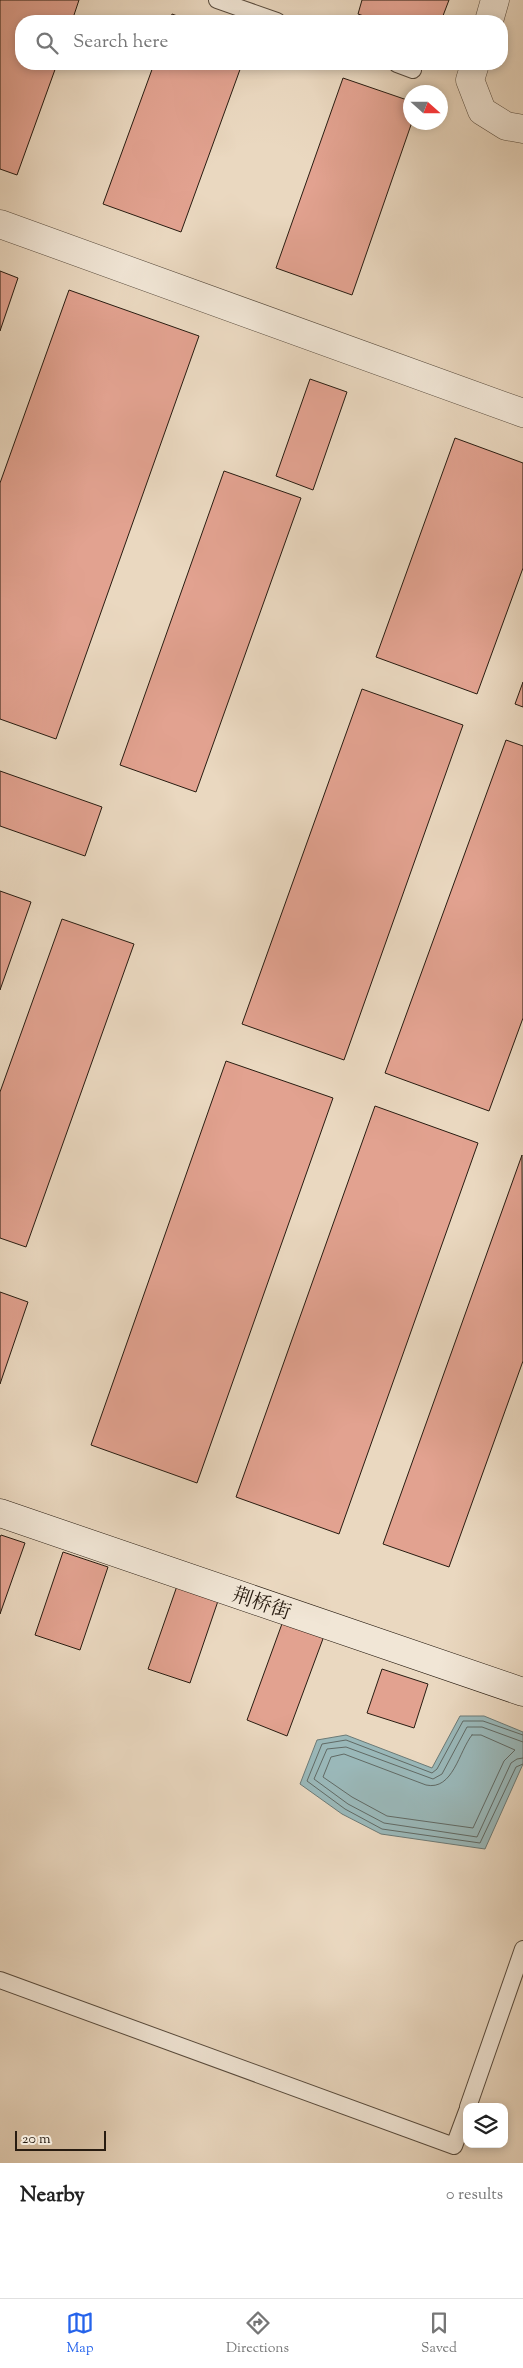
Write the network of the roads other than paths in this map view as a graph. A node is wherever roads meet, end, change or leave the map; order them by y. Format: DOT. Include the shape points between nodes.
graph roads {
  1 [pos="217,0"];
  2 [pos="495,0"];
  3 [pos="260,15"];
  4 [pos="491,15"];
  5 [pos="473,70"];
  6 [pos="523,129"];
  7 [pos="0,224"];
  8 [pos="523,413"];
  9 [pos="0,1513"];
  10 [pos="523,1692"];
  11 [pos="523,1948"];
  12 [pos="0,1980"];
  13 [pos="469,2103"];
  14 [pos="463,2122"];
  1 -- 3 [label="lane"];
  2 -- 4 [label="street"];
  5 -- 6 [label="street" via="470,80 482,111 506,126"];
  7 -- 8 [label="street"];
  9 -- 10 [label="street, 荆桥街"];
  11 -- 13 [label="lane"];
  12 -- 14 [label="lane" via="454,2146"];
}
